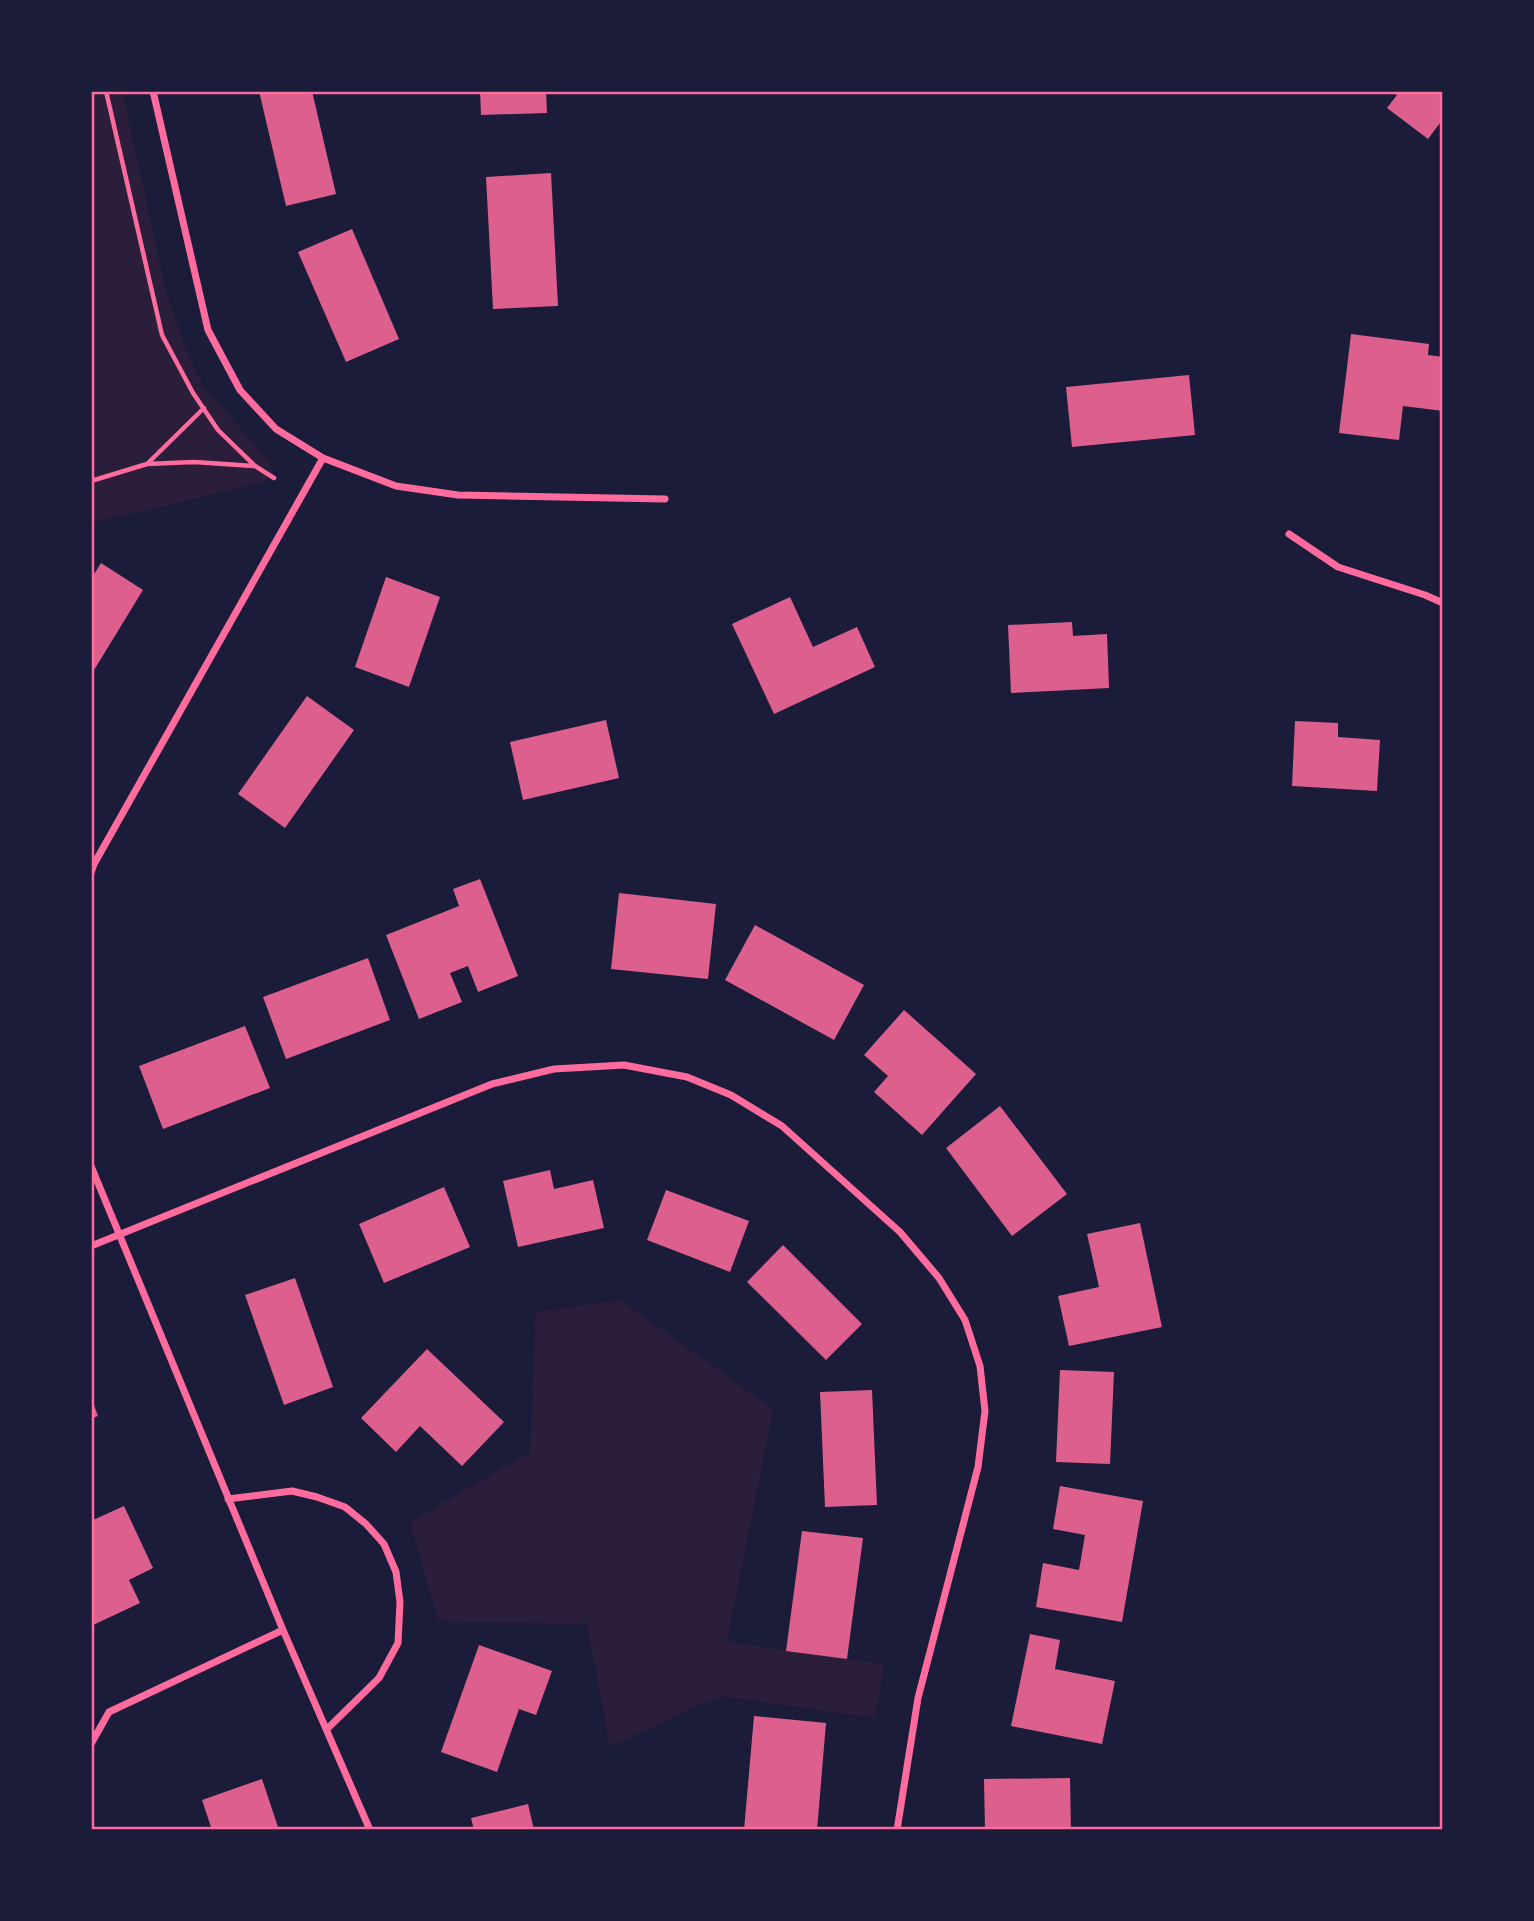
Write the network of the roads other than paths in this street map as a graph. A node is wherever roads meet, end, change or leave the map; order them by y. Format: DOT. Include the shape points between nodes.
graph roads {
  1 [pos="153,91"];
  2 [pos="323,458"];
  3 [pos="665,499"];
  4 [pos="1289,534"];
  5 [pos="1443,603"];
  6 [pos="91,873"];
  7 [pos="91,1166"];
  8 [pos="118,1234"];
  9 [pos="91,1246"];
  10 [pos="228,1499"];
  11 [pos="283,1630"];
  12 [pos="327,1729"];
  13 [pos="91,1744"];
  14 [pos="370,1830"];
  15 [pos="897,1830"];
  1 -- 2 [label="street" via="208,330 240,390 276,429"];
  2 -- 3 [label="street" via="396,486 458,495"];
  2 -- 6 [label="street"];
  4 -- 5 [label="street" via="1338,567"];
  7 -- 8 [label="street"];
  8 -- 9 [label="street"];
  8 -- 10 [label="street"];
  8 -- 15 [label="street" via="492,1084 554,1069 624,1065 687,1077 732,1095 782,1126 901,1232 939,1278 965,1320 980,1366 985,1410 978,1467 918,1698"];
  10 -- 11 [label="street"];
  10 -- 12 [label="street" via="292,1491 317,1497 345,1507 384,1544 396,1573 398,1643 379,1678"];
  11 -- 12 [label="street"];
  11 -- 13 [label="street" via="109,1712"];
  12 -- 14 [label="street"];
}
